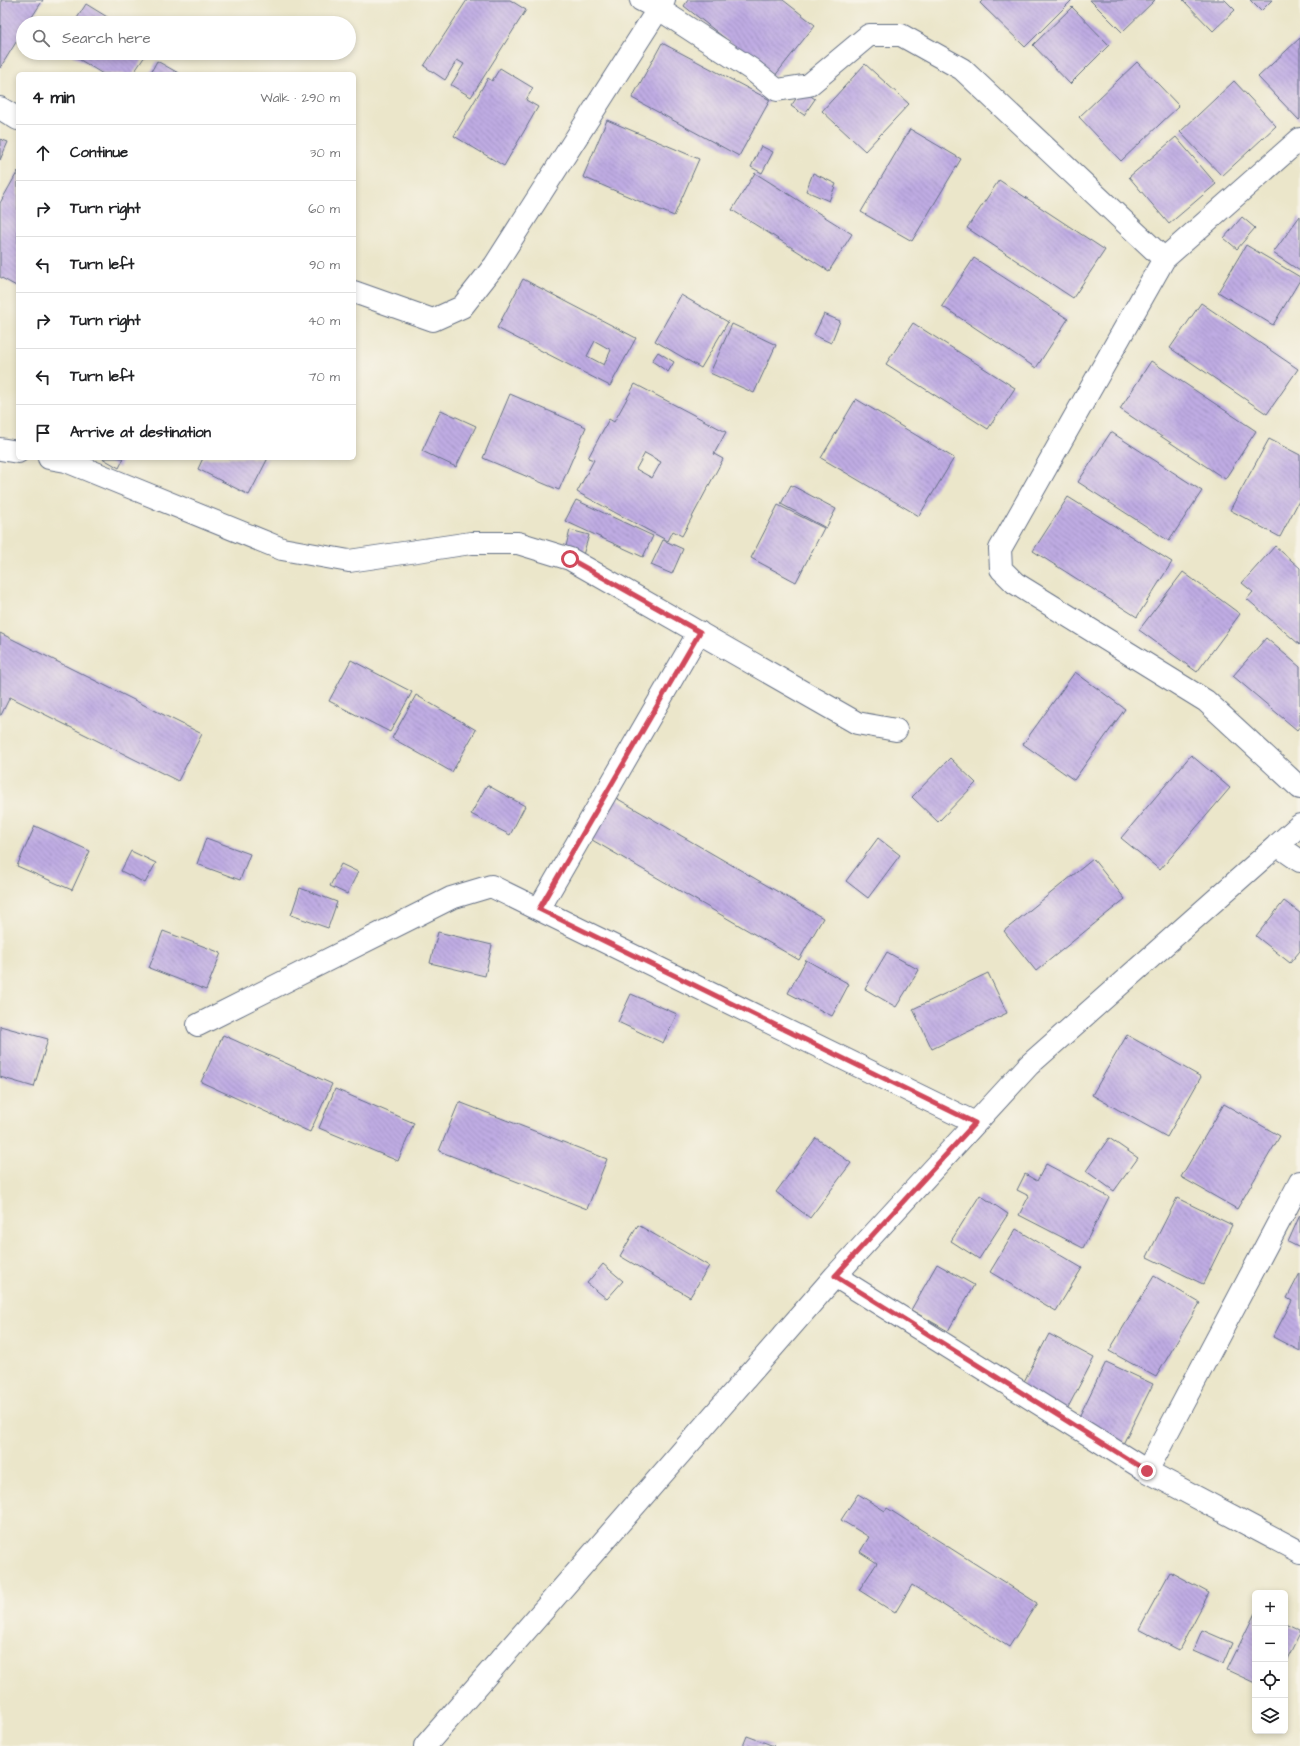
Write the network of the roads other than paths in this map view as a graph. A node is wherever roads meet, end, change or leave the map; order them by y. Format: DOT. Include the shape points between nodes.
graph roads {
  1 [pos="654,3"];
  2 [pos="0,108"];
  3 [pos="16,118"];
  4 [pos="1300,139"];
  5 [pos="1164,259"];
  6 [pos="356,293"];
  7 [pos="0,449"];
  8 [pos="16,452"];
  9 [pos="60,460"];
  10 [pos="700,632"];
  11 [pos="896,730"];
  12 [pos="1300,788"];
  13 [pos="1300,825"];
  14 [pos="1277,845"];
  15 [pos="1300,861"];
  16 [pos="539,909"];
  17 [pos="198,1025"];
  18 [pos="975,1123"];
  19 [pos="1300,1182"];
  20 [pos="835,1276"];
  21 [pos="1147,1471"];
  22 [pos="1300,1552"];
  23 [pos="429,1745"];
  1 -- 5 [label="street" via="751,69 777,90 809,85 869,35 901,35 962,69"];
  1 -- 6 [label="street" via="495,264 462,307 433,320"];
  2 -- 3 [label="street"];
  4 -- 5 [label="street"];
  5 -- 12 [label="street" via="1000,549 1001,569 1014,583 1206,701"];
  7 -- 8 [label="street"];
  9 -- 10 [label="street" via="282,549 349,561 471,543 518,543 570,559"];
  10 -- 11 [label="street" via="857,723"];
  10 -- 16 [label="street"];
  13 -- 14 [label="street"];
  14 -- 15 [label="street"];
  14 -- 18 [label="street" via="1029,1065"];
  16 -- 17 [label="street" via="490,886 451,898"];
  16 -- 18 [label="street"];
  18 -- 20 [label="street"];
  19 -- 21 [label="street"];
  20 -- 21 [label="street"];
  20 -- 23 [label="street"];
  21 -- 22 [label="street"];
}
